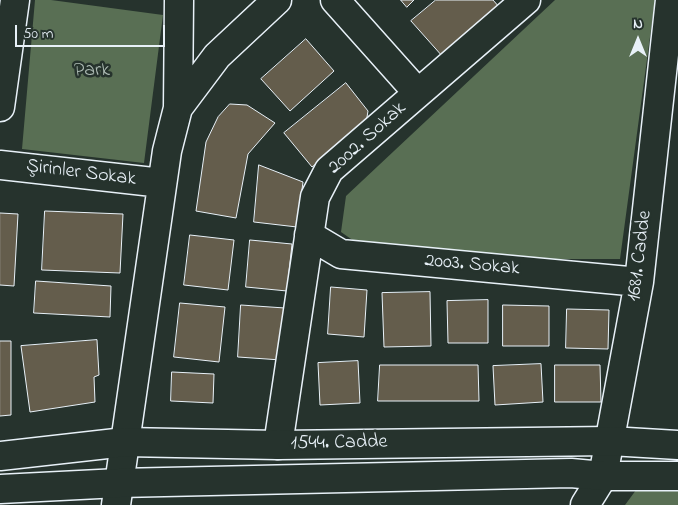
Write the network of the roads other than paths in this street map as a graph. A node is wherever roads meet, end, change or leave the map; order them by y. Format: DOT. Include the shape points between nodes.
graph roads {
  1 [pos="15,0"];
  2 [pos="179,0"];
  3 [pos="277,0"];
  4 [pos="335,0"];
  5 [pos="526,0"];
  6 [pos="670,0"];
  7 [pos="418,93"];
  8 [pos="0,107"];
  9 [pos="178,108"];
  10 [pos="667,128"];
  11 [pos="0,164"];
  12 [pos="162,183"];
  13 [pos="309,235"];
  14 [pos="639,282"];
  15 [pos="610,441"];
  16 [pos="125,442"];
  17 [pos="278,445"];
  18 [pos="678,445"];
  19 [pos="0,456"];
  20 [pos="603,476"];
  21 [pos="678,476"];
  22 [pos="0,489"];
  23 [pos="118,494"];
  24 [pos="585,505"];
  1 -- 8 [label="street"];
  2 -- 9 [label="street"];
  3 -- 9 [label="street" via="217,56"];
  4 -- 7 [label="street"];
  5 -- 7 [label="street, 2002. Sokak"];
  6 -- 10 [label="street, 1681. Cadde"];
  7 -- 13 [label="street, 2002. Sokak" via="329,170 315,197"];
  9 -- 12 [label="street"];
  10 -- 14 [label="street, 1681. Cadde"];
  11 -- 12 [label="street, Şirinler Sokak"];
  12 -- 16 [label="street"];
  13 -- 14 [label="street, 2003. Sokak" via="341,254"];
  13 -- 17 [label="street, 2002. Sokak"];
  14 -- 15 [label="street, 1681. Cadde"];
  15 -- 17 [label="street, 1544. Cadde"];
  15 -- 18 [label="street, 1544. Cadde"];
  15 -- 20 [label="street, 1681. Cadde"];
  16 -- 17 [label="street, 1544. Cadde"];
  16 -- 19 [label="street, 1544. Cadde"];
  16 -- 23 [label="street"];
  20 -- 21 [label="street, 1544. Cadde"];
  20 -- 23 [label="street, 1544. Cadde" via="571,473"];
  20 -- 24 [label="street, 1681. Cadde"];
  22 -- 23 [label="street, 1544. Cadde"];
}
